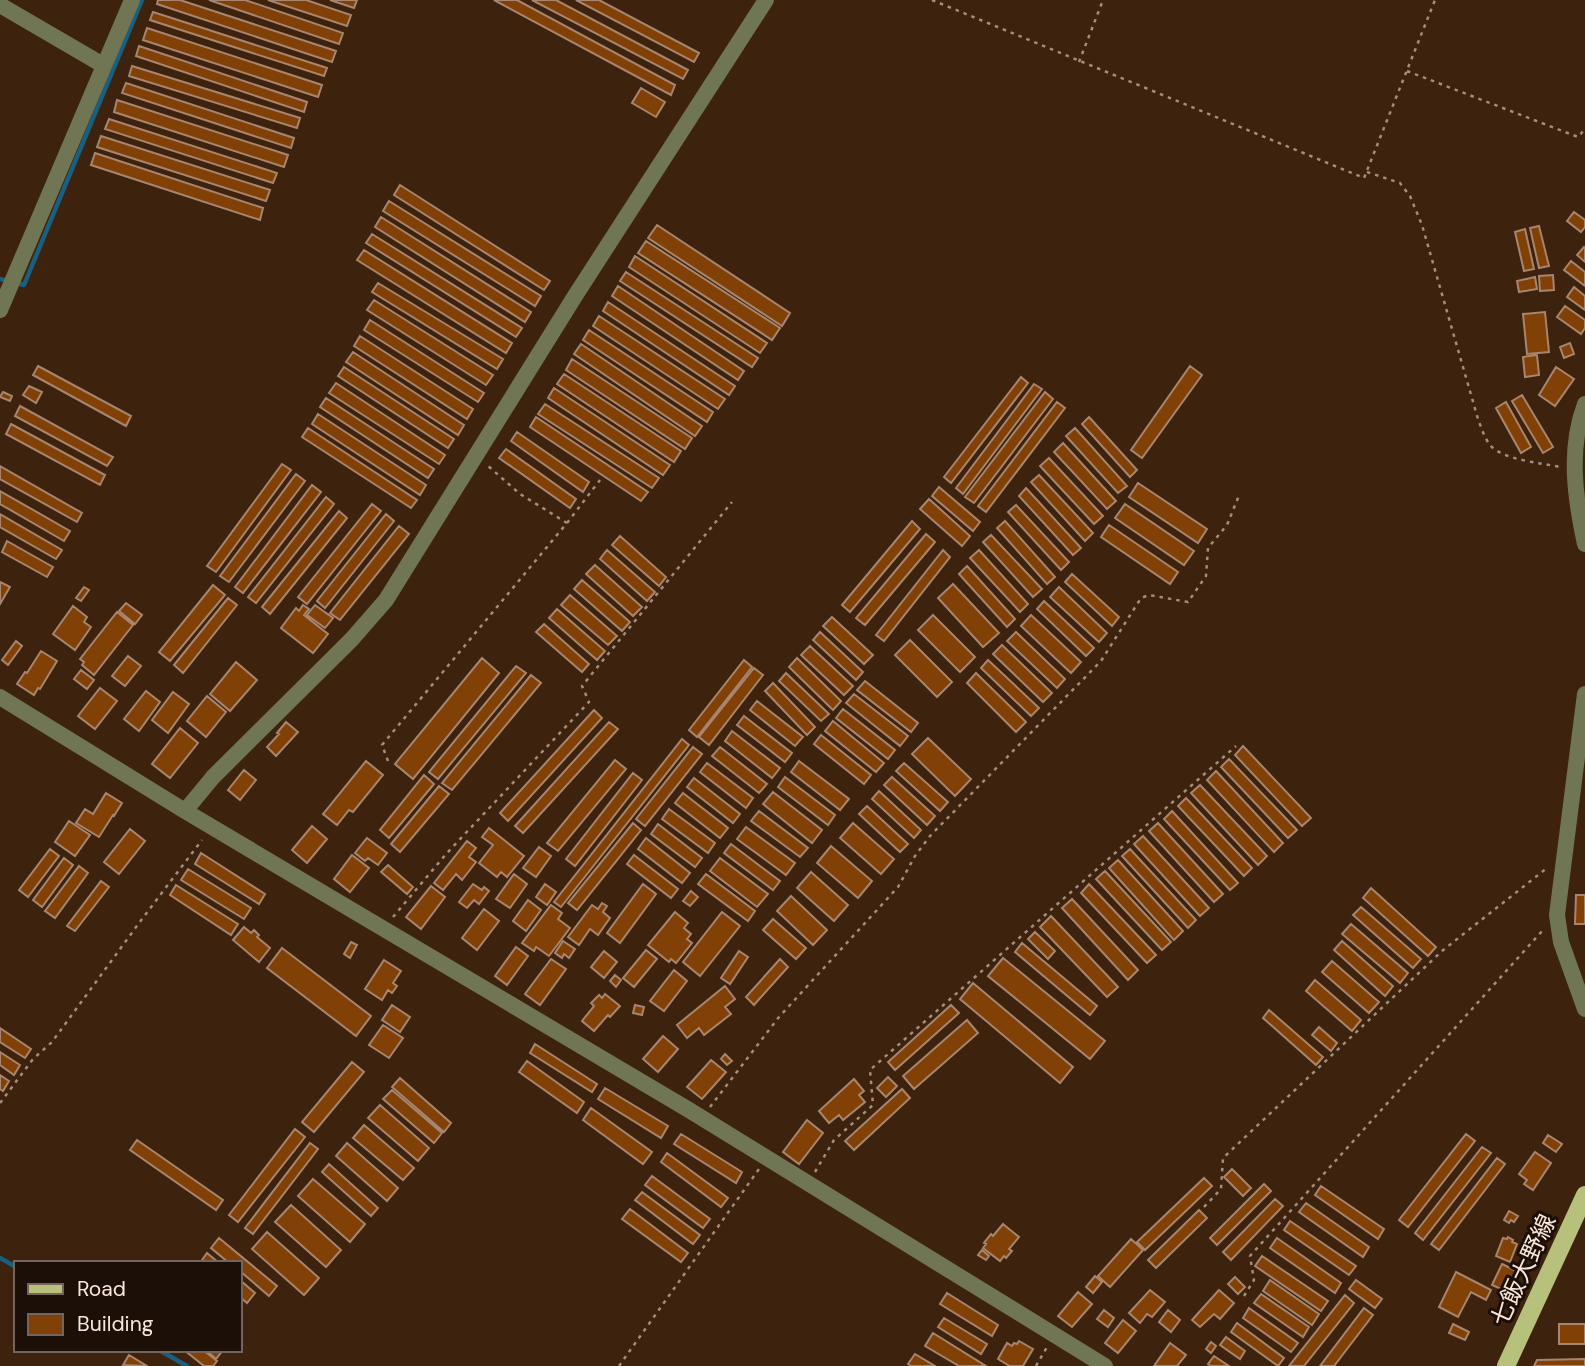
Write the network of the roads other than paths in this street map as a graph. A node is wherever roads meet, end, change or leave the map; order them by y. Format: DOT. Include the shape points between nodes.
graph roads {
  1 [pos="132,0"];
  2 [pos="766,0"];
  3 [pos="0,5"];
  4 [pos="103,65"];
  5 [pos="0,310"];
  6 [pos="1585,404"];
  7 [pos="1585,544"];
  8 [pos="1585,694"];
  9 [pos="0,697"];
  10 [pos="185,811"];
  11 [pos="1585,1009"];
  12 [pos="1585,1195"];
  13 [pos="1105,1366"];
  14 [pos="1506,1366"];
  1 -- 4 [label="street"];
  2 -- 10 [label="street" via="386,600"];
  3 -- 4 [label="street"];
  4 -- 5 [label="street"];
  6 -- 7 [label="street" via="1574,470"];
  8 -- 11 [label="street" via="1558,915 1561,942"];
  9 -- 10 [label="street"];
  10 -- 13 [label="street" via="702,1118"];
  12 -- 14 [label="main road, 七飯大野線"];
}
